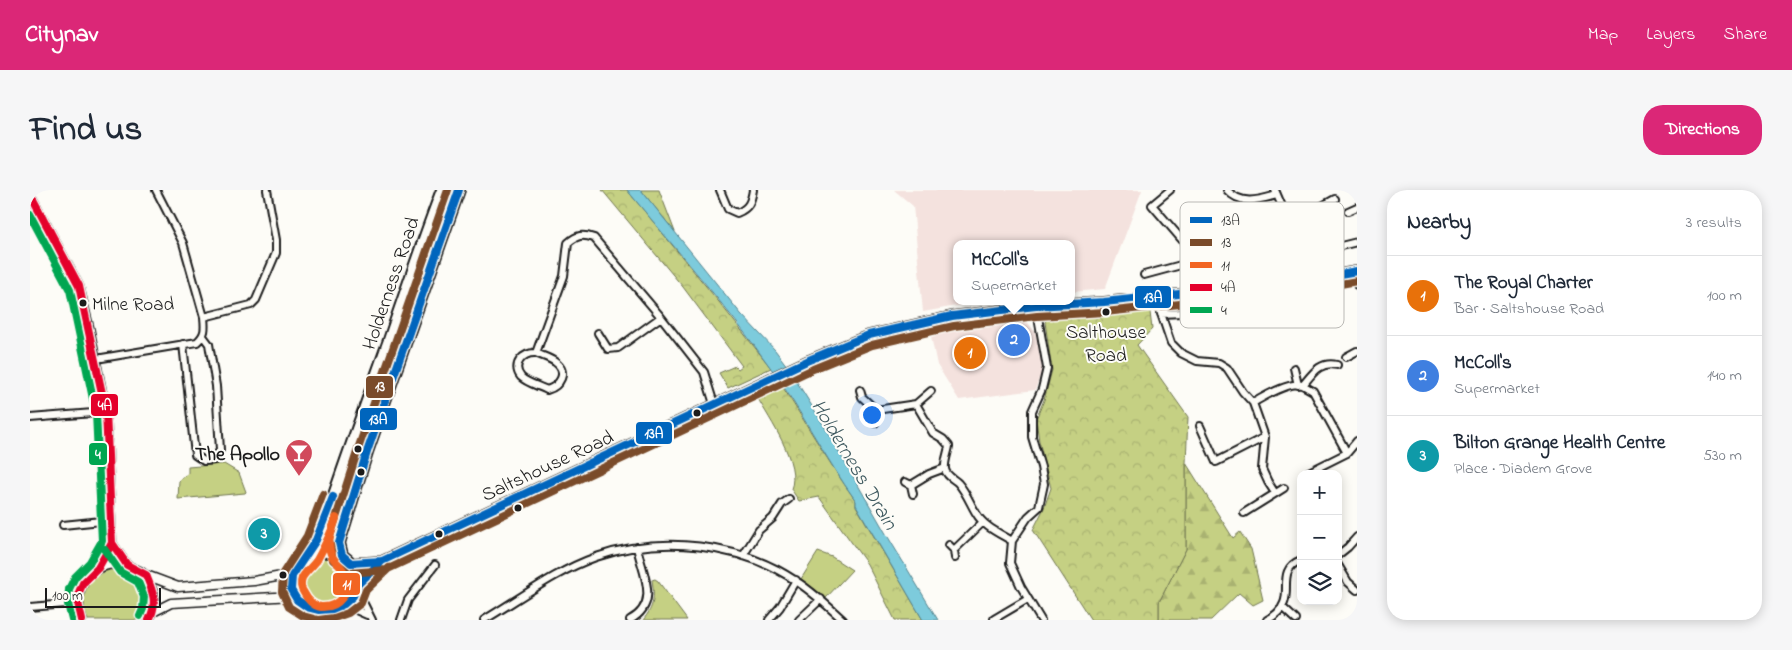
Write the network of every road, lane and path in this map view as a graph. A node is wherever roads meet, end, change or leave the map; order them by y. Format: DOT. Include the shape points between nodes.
graph roads {
  1 [pos="156,190"];
  2 [pos="267,190"];
  3 [pos="442,190"];
  4 [pos="459,190"];
  5 [pos="720,190"];
  6 [pos="752,190"];
  7 [pos="1170,190"];
  8 [pos="1228,190"];
  9 [pos="1276,193"];
  10 [pos="30,194"];
  11 [pos="1335,199"];
  12 [pos="1330,202"];
  13 [pos="1357,207"];
  14 [pos="1348,211"];
  15 [pos="1180,237"];
  16 [pos="1357,242"];
  17 [pos="1344,245"];
  18 [pos="1180,266"];
  19 [pos="1354,272"];
  20 [pos="1144,274"];
  21 [pos="1357,285"];
  22 [pos="1180,293"];
  23 [pos="1155,296"];
  24 [pos="1075,304"];
  25 [pos="1053,305"];
  26 [pos="1036,306"];
  27 [pos="1180,313"];
  28 [pos="1161,314"];
  29 [pos="204,317"];
  30 [pos="661,317"];
  31 [pos="598,333"];
  32 [pos="203,336"];
  33 [pos="184,344"];
  34 [pos="1357,351"];
  35 [pos="536,353"];
  36 [pos="1346,357"];
  37 [pos="96,360"];
  38 [pos="1337,365"];
  39 [pos="1294,368"];
  40 [pos="1300,385"];
  41 [pos="860,390"];
  42 [pos="931,390"];
  43 [pos="1253,403"];
  44 [pos="714,404"];
  45 [pos="916,404"];
  46 [pos="876,410"];
  47 [pos="106,412"];
  48 [pos="30,418"];
  49 [pos="875,424"];
  50 [pos="1200,426"];
  51 [pos="1265,436"];
  52 [pos="1357,441"];
  53 [pos="1347,452"];
  54 [pos="945,468"];
  55 [pos="1313,470"];
  56 [pos="1284,488"];
  57 [pos="1275,493"];
  58 [pos="913,494"];
  59 [pos="789,499"];
  60 [pos="1244,513"];
  61 [pos="111,520"];
  62 [pos="983,522"];
  63 [pos="63,525"];
  64 [pos="1357,537"];
  65 [pos="1012,540"];
  66 [pos="112,543"];
  67 [pos="637,547"];
  68 [pos="1342,552"];
  69 [pos="308,555"];
  70 [pos="342,555"];
  71 [pos="743,556"];
  72 [pos="955,558"];
  73 [pos="382,561"];
  74 [pos="1297,563"];
  75 [pos="351,564"];
  76 [pos="127,565"];
  77 [pos="435,565"];
  78 [pos="98,568"];
  79 [pos="1342,572"];
  80 [pos="293,574"];
  81 [pos="146,575"];
  82 [pos="796,580"];
  83 [pos="358,587"];
  84 [pos="1357,590"];
  85 [pos="293,596"];
  86 [pos="821,599"];
  87 [pos="1028,599"];
  88 [pos="78,603"];
  89 [pos="349,607"];
  90 [pos="1282,607"];
  91 [pos="30,608"];
  92 [pos="154,612"];
  93 [pos="986,615"];
  94 [pos="307,616"];
  95 [pos="333,618"];
  96 [pos="370,618"];
  97 [pos="994,619"];
  98 [pos="82,620"];
  99 [pos="150,620"];
  100 [pos="401,620"];
  101 [pos="484,620"];
  102 [pos="630,620"];
  103 [pos="769,620"];
  104 [pos="799,620"];
  105 [pos="842,620"];
  106 [pos="1041,620"];
  107 [pos="1267,620"];
  108 [pos="1296,620"];
  1 -- 29 [label="street" via="183,243"];
  2 -- 29 [label="street" via="276,253 256,300 251,305"];
  3 -- 69 [label="highway, Holderness Road" via="326,520"];
  4 -- 70 [label="highway, Holderness Road" via="367,452 339,543"];
  5 -- 6 [label="street" via="728,209 737,213 745,210 751,202"];
  7 -- 15 [label="street" via="1152,205"];
  8 -- 9 [label="street" via="1234,197 1254,202"];
  10 -- 37 [label="street" via="79,286"];
  11 -- 12 [label="street"];
  13 -- 14 [label="street"];
  16 -- 17 [label="street"];
  18 -- 20 [label="street"];
  19 -- 21 [label="street"];
  22 -- 23 [label="main road, Saltshouse Road"];
  23 -- 24 [label="main road, Saltshouse Road"];
  23 -- 28 [label="street"];
  25 -- 26 [label="main road, Saltshouse Road"];
  26 -- 44 [label="main road, Saltshouse Road" via="952,316 869,335"];
  26 -- 65 [label="street" via="1047,368 1032,411 1032,437 1044,484 1039,507"];
  27 -- 28 [label="street"];
  28 -- 43 [label="street" via="1171,343 1181,353 1197,361 1219,363 1227,368"];
  29 -- 32 [label="street"];
  30 -- 31 [label="street" via="618,348 608,349"];
  30 -- 35 [label="street" via="594,238 576,236 568,243 564,276"];
  30 -- 44 [label="street" via="704,372"];
  32 -- 33 [label="street" via="197,342"];
  32 -- 33 [label="street" via="209,344 216,386 220,450 214,460 204,462 195,455"];
  33 -- 37 [label="street"];
  34 -- 36 [label="street"];
  35 -- 35 [label="street" via="556,362 562,370 555,388 547,390 523,379 518,373 522,357 530,352"];
  37 -- 47 [label="street"];
  38 -- 40 [label="street" via="1330,363 1317,368"];
  39 -- 40 [label="street"];
  40 -- 43 [label="street" via="1275,390"];
  40 -- 53 [label="street" via="1312,391"];
  41 -- 46 [label="street" via="862,397"];
  42 -- 45 [label="street"];
  43 -- 51 [label="street"];
  44 -- 73 [label="main road, Saltshouse Road"];
  45 -- 46 [label="street"];
  45 -- 54 [label="street" via="933,433 949,446"];
  46 -- 49 [label="street"];
  47 -- 48 [label="street"];
  47 -- 61 [label="street"];
  50 -- 51 [label="street" via="1216,462"];
  51 -- 57 [label="street" via="1262,469"];
  52 -- 53 [label="street"];
  53 -- 55 [label="street"];
  54 -- 58 [label="street" via="908,483"];
  54 -- 62 [label="street"];
  56 -- 57 [label="street"];
  57 -- 60 [label="street"];
  59 -- 71 [label="street" via="759,530"];
  61 -- 63 [label="street"];
  61 -- 66 [label="street"];
  62 -- 65 [label="street"];
  62 -- 72 [label="street" via="952,547"];
  64 -- 68 [label="street"];
  65 -- 87 [label="street" via="1010,562"];
  66 -- 76 [label="street"];
  66 -- 78 [label="street"];
  67 -- 71 [label="street" via="697,546"];
  67 -- 101 [label="street" via="597,557 554,576"];
  67 -- 102 [label="street" via="648,585 648,599 644,608"];
  69 -- 70 [label="highway" via="329,550"];
  69 -- 80 [label="highway"];
  70 -- 75 [label="highway"];
  71 -- 82 [label="street"];
  73 -- 75 [label="main road, Saltshouse Road"];
  73 -- 83 [label="main road, Saltshouse Road"];
  74 -- 90 [label="street" via="1287,574"];
  75 -- 83 [label="highway"];
  76 -- 78 [label="street" via="112,563"];
  76 -- 81 [label="street"];
  77 -- 100 [label="street" via="427,569 408,600"];
  78 -- 88 [label="street" via="83,583"];
  79 -- 84 [label="street"];
  80 -- 81 [label="street" via="254,581 178,587"];
  80 -- 85 [label="highway"];
  81 -- 92 [label="street" via="154,595"];
  82 -- 86 [label="street"];
  82 -- 103 [label="street"];
  83 -- 89 [label="highway"];
  83 -- 96 [label="street"];
  85 -- 92 [label="street" via="171,604"];
  85 -- 94 [label="highway"];
  86 -- 104 [label="street"];
  86 -- 105 [label="street"];
  87 -- 97 [label="street"];
  87 -- 106 [label="street"];
  88 -- 91 [label="street"];
  88 -- 98 [label="street"];
  89 -- 95 [label="highway"];
  89 -- 96 [label="street"];
  90 -- 107 [label="street"];
  90 -- 108 [label="street"];
  92 -- 99 [label="street"];
  93 -- 97 [label="street"];
  94 -- 95 [label="highway"];
}
